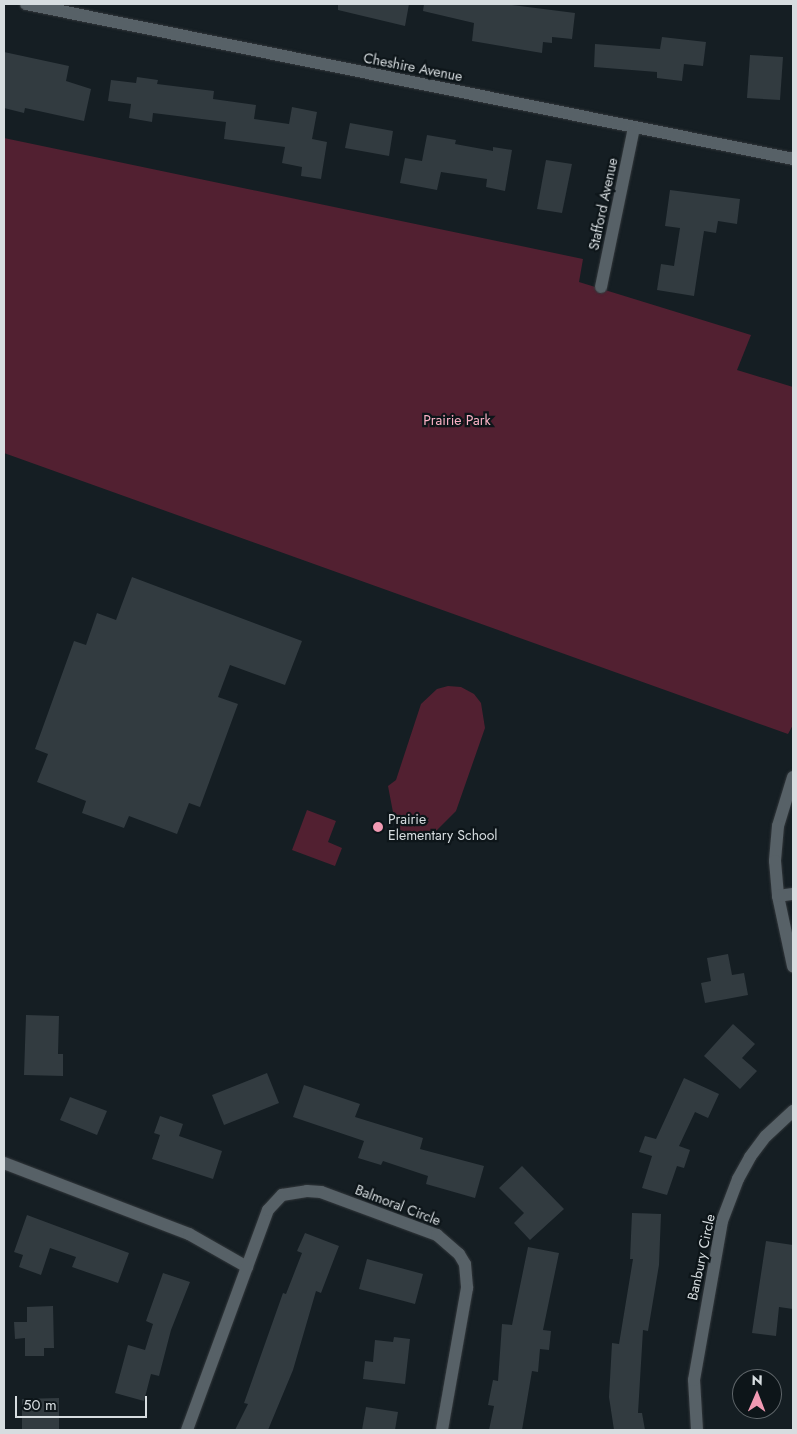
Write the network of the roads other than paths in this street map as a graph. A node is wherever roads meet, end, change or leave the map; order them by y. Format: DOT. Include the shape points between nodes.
graph roads {
  1 [pos="26,4"];
  2 [pos="634,127"];
  3 [pos="793,159"];
  4 [pos="601,287"];
  5 [pos="793,777"];
  6 [pos="793,894"];
  7 [pos="778,896"];
  8 [pos="793,966"];
  9 [pos="793,1111"];
  10 [pos="4,1163"];
  11 [pos="247,1267"];
  12 [pos="187,1430"];
  13 [pos="442,1430"];
  14 [pos="697,1430"];
  1 -- 2 [label="street, Cheshire Avenue"];
  2 -- 3 [label="street, Cheshire Avenue"];
  2 -- 4 [label="street, Stafford Avenue"];
  5 -- 7 [label="street" via="778,826 775,861"];
  6 -- 7 [label="street"];
  7 -- 8 [label="street"];
  9 -- 14 [label="street, Banbury Circle" via="766,1136 750,1157 722,1221 694,1380"];
  10 -- 11 [label="street" via="189,1234"];
  11 -- 12 [label="street, Balmoral Circle"];
  11 -- 13 [label="street, Balmoral Circle" via="268,1210 282,1195 294,1192 321,1192 446,1240 465,1264 467,1288"];
}
